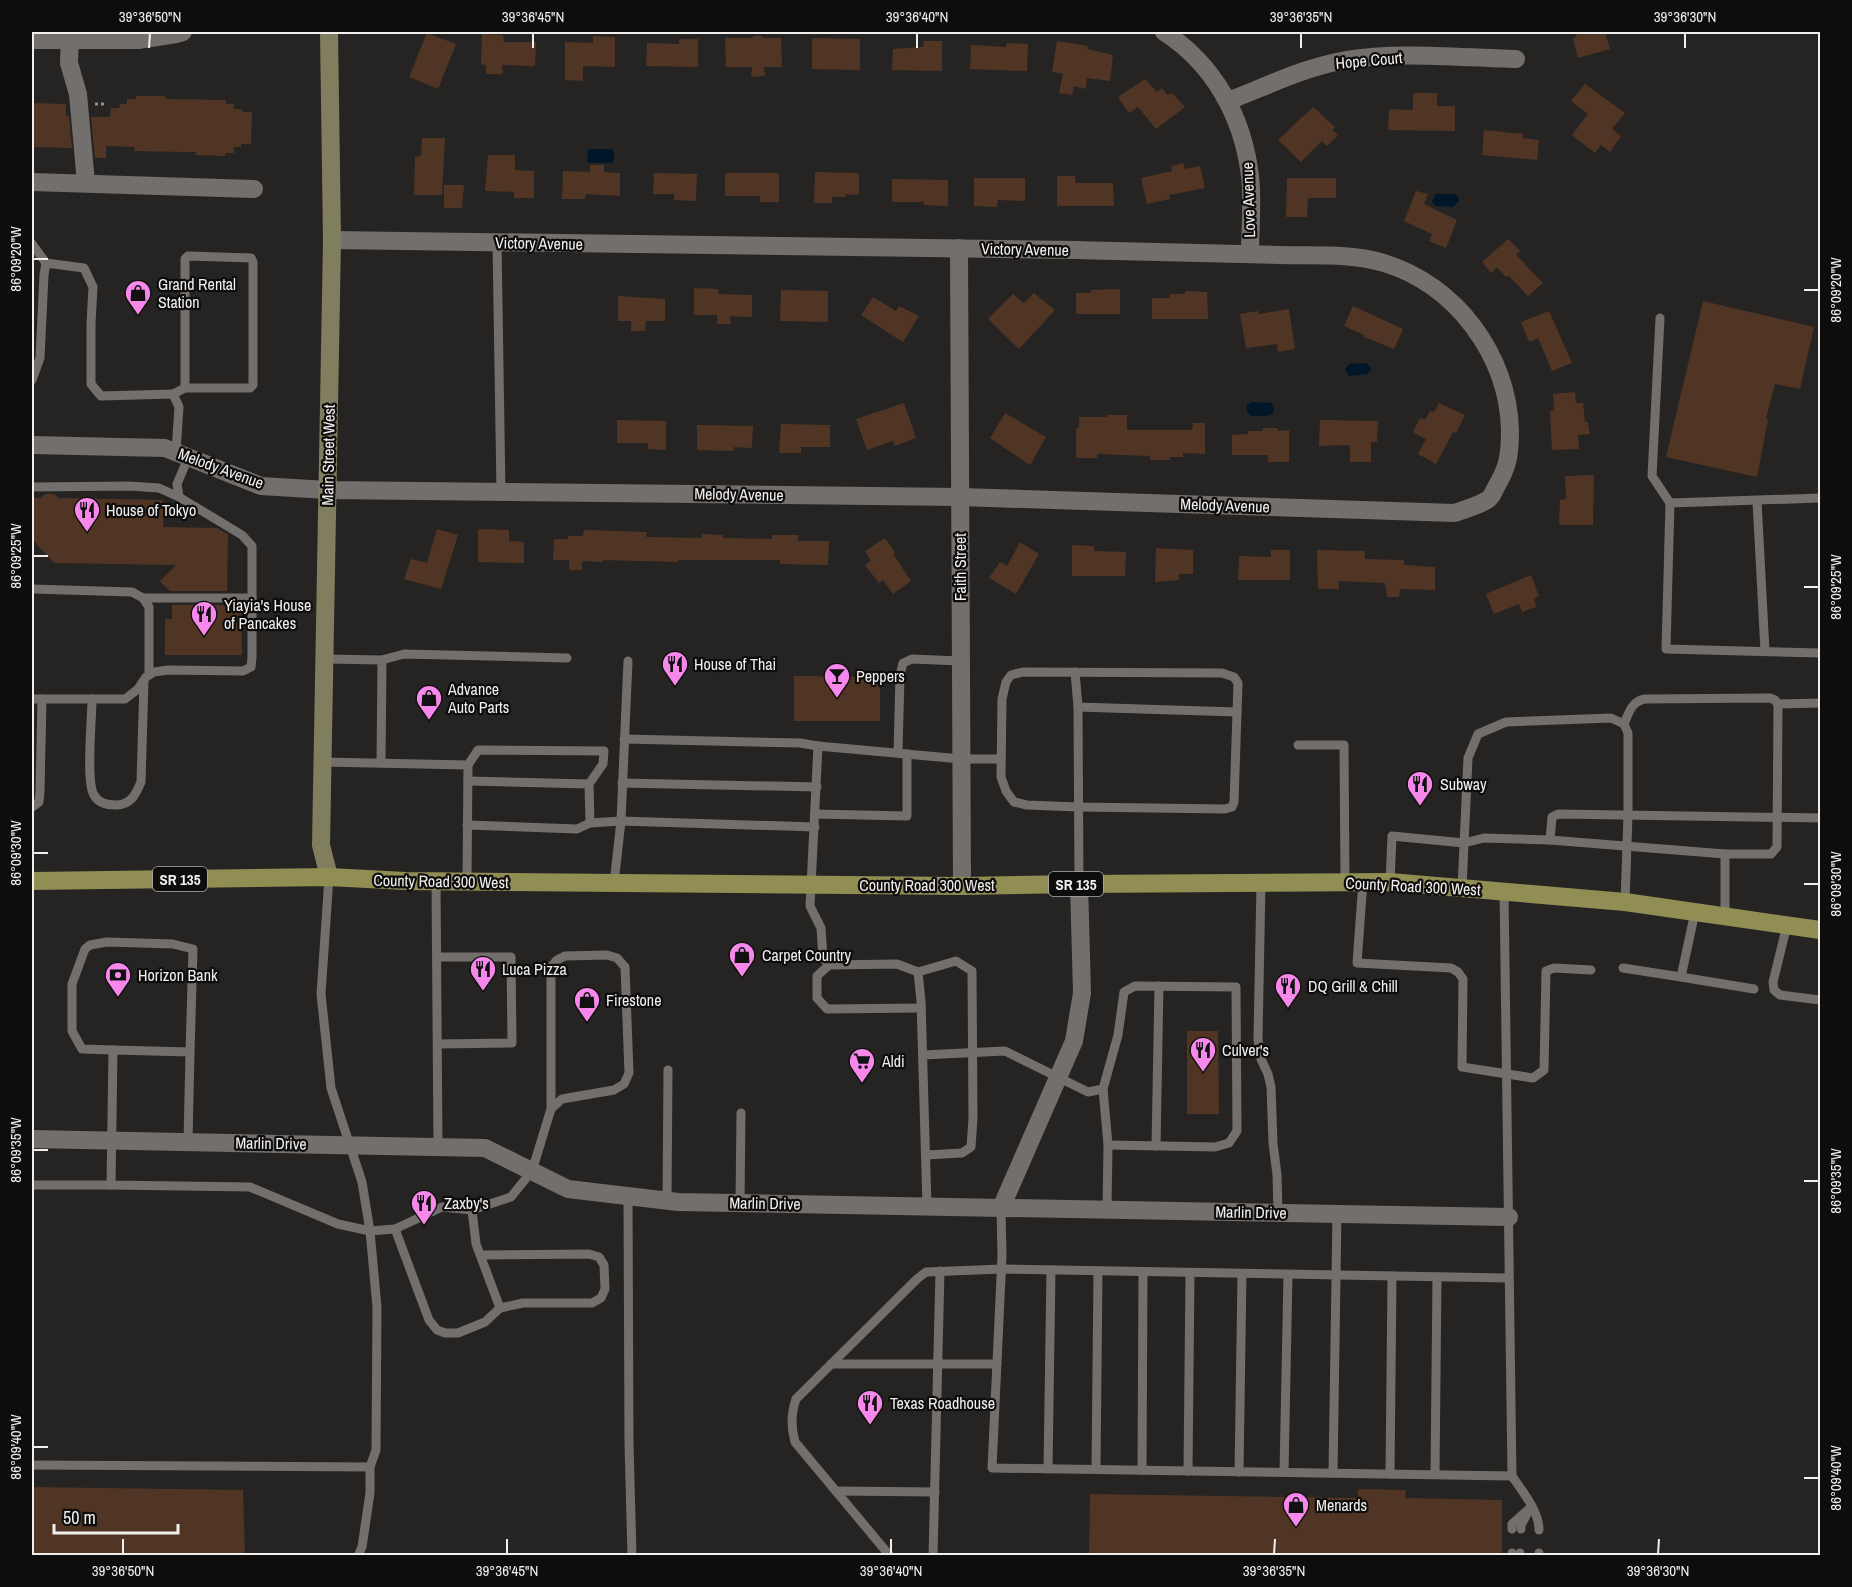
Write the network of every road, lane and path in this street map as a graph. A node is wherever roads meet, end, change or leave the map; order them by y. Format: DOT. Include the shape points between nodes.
graph roads {
  1 [pos="183,32"];
  2 [pos="329,32"];
  3 [pos="1164,32"];
  4 [pos="70,36"];
  5 [pos="32,40"];
  6 [pos="1516,59"];
  7 [pos="1228,101"];
  8 [pos="32,182"];
  9 [pos="86,183"];
  10 [pos="254,189"];
  11 [pos="332,240"];
  12 [pos="497,242"];
  13 [pos="32,244"];
  14 [pos="958,248"];
  15 [pos="1250,254"];
  16 [pos="46,263"];
  17 [pos="1660,318"];
  18 [pos="32,380"];
  19 [pos="184,388"];
  20 [pos="173,394"];
  21 [pos="32,446"];
  22 [pos="182,455"];
  23 [pos="32,487"];
  24 [pos="327,490"];
  25 [pos="501,492"];
  26 [pos="179,497"];
  27 [pos="960,497"];
  28 [pos="1821,498"];
  29 [pos="1757,501"];
  30 [pos="1670,503"];
  31 [pos="1455,513"];
  32 [pos="32,589"];
  33 [pos="143,598"];
  34 [pos="252,598"];
  35 [pos="1765,651"];
  36 [pos="1821,653"];
  37 [pos="567,658"];
  38 [pos="324,659"];
  39 [pos="382,660"];
  40 [pos="628,661"];
  41 [pos="960,661"];
  42 [pos="1075,672"];
  43 [pos="147,678"];
  44 [pos="37,699"];
  45 [pos="92,699"];
  46 [pos="1821,703"];
  47 [pos="1778,704"];
  48 [pos="1078,707"];
  49 [pos="1237,712"];
  50 [pos="1624,724"];
  51 [pos="624,739"];
  52 [pos="1298,745"];
  53 [pos="818,746"];
  54 [pos="903,754"];
  55 [pos="961,759"];
  56 [pos="1001,759"];
  57 [pos="322,762"];
  58 [pos="381,763"];
  59 [pos="468,765"];
  60 [pos="468,781"];
  61 [pos="622,783"];
  62 [pos="589,784"];
  63 [pos="817,787"];
  64 [pos="32,807"];
  65 [pos="1078,807"];
  66 [pos="815,814"];
  67 [pos="1629,815"];
  68 [pos="1777,818"];
  69 [pos="1821,819"];
  70 [pos="621,821"];
  71 [pos="590,823"];
  72 [pos="467,825"];
  73 [pos="815,827"];
  74 [pos="1550,840"];
  75 [pos="1464,843"];
  76 [pos="1626,845"];
  77 [pos="1725,854"];
  78 [pos="328,877"];
  79 [pos="32,880"];
  80 [pos="1354,881"];
  81 [pos="436,882"];
  82 [pos="467,882"];
  83 [pos="1390,882"];
  84 [pos="614,883"];
  85 [pos="1261,883"];
  86 [pos="1079,884"];
  87 [pos="812,885"];
  88 [pos="962,886"];
  89 [pos="1462,888"];
  90 [pos="1504,891"];
  91 [pos="1625,902"];
  92 [pos="1695,912"];
  93 [pos="1725,916"];
  94 [pos="1787,925"];
  95 [pos="1821,930"];
  96 [pos="437,957"];
  97 [pos="829,965"];
  98 [pos="1623,968"];
  99 [pos="1591,970"];
  100 [pos="918,972"];
  101 [pos="1681,977"];
  102 [pos="1159,986"];
  103 [pos="1754,989"];
  104 [pos="1821,1000"];
  105 [pos="921,1008"];
  106 [pos="438,1044"];
  107 [pos="113,1050"];
  108 [pos="190,1052"];
  109 [pos="973,1052"];
  110 [pos="923,1055"];
  111 [pos="668,1070"];
  112 [pos="1507,1073"];
  113 [pos="1059,1077"];
  114 [pos="1103,1089"];
  115 [pos="551,1109"];
  116 [pos="741,1113"];
  117 [pos="32,1139"];
  118 [pos="111,1140"];
  119 [pos="189,1141"];
  120 [pos="350,1144"];
  121 [pos="1108,1146"];
  122 [pos="1156,1146"];
  123 [pos="438,1147"];
  124 [pos="926,1155"];
  125 [pos="532,1171"];
  126 [pos="32,1185"];
  127 [pos="111,1185"];
  128 [pos="628,1196"];
  129 [pos="667,1201"];
  130 [pos="740,1203"];
  131 [pos="927,1206"];
  132 [pos="1001,1208"];
  133 [pos="1107,1209"];
  134 [pos="472,1210"];
  135 [pos="1278,1212"];
  136 [pos="1337,1213"];
  137 [pos="1509,1217"];
  138 [pos="395,1229"];
  139 [pos="370,1230"];
  140 [pos="480,1255"];
  141 [pos="1002,1269"];
  142 [pos="1051,1270"];
  143 [pos="940,1271"];
  144 [pos="1098,1271"];
  145 [pos="1143,1272"];
  146 [pos="1190,1273"];
  147 [pos="1242,1274"];
  148 [pos="1288,1275"];
  149 [pos="1336,1276"];
  150 [pos="1392,1276"];
  151 [pos="1437,1277"];
  152 [pos="1508,1278"];
  153 [pos="500,1308"];
  154 [pos="831,1364"];
  155 [pos="997,1364"];
  156 [pos="938,1365"];
  157 [pos="32,1465"];
  158 [pos="370,1467"];
  159 [pos="1048,1469"];
  160 [pos="1096,1469"];
  161 [pos="1142,1470"];
  162 [pos="1188,1471"];
  163 [pos="1239,1472"];
  164 [pos="1284,1472"];
  165 [pos="1333,1473"];
  166 [pos="1390,1474"];
  167 [pos="1435,1474"];
  168 [pos="1512,1476"];
  169 [pos="836,1491"];
  170 [pos="935,1492"];
  171 [pos="1531,1507"];
  172 [pos="1516,1529"];
  173 [pos="1539,1530"];
  174 [pos="358,1556"];
  175 [pos="632,1556"];
  176 [pos="890,1556"];
  177 [pos="933,1556"];
  1 -- 4 [label="street" via="138,40"];
  2 -- 11 [label="main road, Main Street West"];
  3 -- 7 [label="street, Love Avenue" via="1205,67"];
  4 -- 5 [label="street"];
  4 -- 9 [label="street" via="69,63 78,94"];
  6 -- 7 [label="street, Hope Court" via="1411,56 1347,60 1311,68"];
  7 -- 15 [label="street, Love Avenue" via="1245,147 1250,177"];
  8 -- 9 [label="street"];
  9 -- 10 [label="street"];
  11 -- 12 [label="street, Victory Avenue"];
  11 -- 24 [label="main road, Main Street West"];
  12 -- 14 [label="street, Victory Avenue"];
  12 -- 25 [label="lane"];
  13 -- 16 [label="lane"];
  14 -- 15 [label="street, Victory Avenue"];
  14 -- 27 [label="street, Faith Street"];
  15 -- 31 [label="street, Victory Avenue" via="1335,256 1384,263 1430,285 1471,323 1486,346 1503,387 1509,413 1509,454 1507,469 1490,499"];
  16 -- 18 [label="lane" via="40,358"];
  16 -- 20 [label="lane" via="84,268 93,287 91,384 101,396"];
  17 -- 30 [label="lane" via="1652,476"];
  19 -- 19 [label="lane" via="253,385 251,258 185,259"];
  19 -- 20 [label="lane"];
  20 -- 22 [label="lane" via="179,407"];
  21 -- 22 [label="street, Melody Avenue" via="165,448"];
  22 -- 24 [label="street, Melody Avenue" via="261,486"];
  22 -- 26 [label="lane"];
  23 -- 26 [label="lane" via="159,488"];
  24 -- 25 [label="street, Melody Avenue"];
  24 -- 38 [label="main road, Main Street West"];
  25 -- 27 [label="street, Melody Avenue"];
  26 -- 34 [label="lane" via="242,535 252,546"];
  27 -- 31 [label="street, Melody Avenue"];
  27 -- 41 [label="street, Faith Street"];
  28 -- 29 [label="lane"];
  29 -- 30 [label="lane"];
  29 -- 35 [label="lane"];
  30 -- 35 [label="lane" via="1666,650"];
  32 -- 33 [label="lane" via="132,592"];
  33 -- 34 [label="lane"];
  33 -- 43 [label="lane" via="149,607"];
  34 -- 43 [label="lane" via="251,667 243,671 168,670 154,672"];
  35 -- 36 [label="lane"];
  37 -- 39 [label="lane" via="404,654"];
  38 -- 39 [label="lane"];
  38 -- 57 [label="main road, Main Street West"];
  39 -- 58 [label="lane"];
  40 -- 51 [label="lane"];
  41 -- 54 [label="lane" via="912,659 903,663"];
  41 -- 55 [label="street, Faith Street"];
  42 -- 48 [label="lane"];
  42 -- 49 [label="lane" via="1229,674 1238,683"];
  42 -- 56 [label="lane" via="1011,675 1002,699"];
  43 -- 45 [label="lane" via="125,699"];
  43 -- 45 [label="lane" via="141,782 135,797 123,805 105,805 94,795 90,782"];
  44 -- 45 [label="lane"];
  44 -- 64 [label="lane" via="40,792 39,802"];
  46 -- 47 [label="lane"];
  47 -- 50 [label="lane" via="1770,698 1645,699 1633,704"];
  47 -- 68 [label="lane"];
  48 -- 49 [label="lane"];
  48 -- 65 [label="lane"];
  49 -- 65 [label="lane" via="1232,807"];
  50 -- 67 [label="lane" via="1628,733"];
  50 -- 75 [label="lane" via="1611,718 1506,722 1478,734 1467,758"];
  51 -- 53 [label="lane"];
  51 -- 61 [label="lane"];
  52 -- 80 [label="lane" via="1344,745"];
  53 -- 54 [label="lane"];
  53 -- 63 [label="lane"];
  54 -- 55 [label="lane"];
  54 -- 66 [label="lane" via="907,816"];
  55 -- 56 [label="lane"];
  55 -- 88 [label="street, Faith Street"];
  56 -- 65 [label="lane" via="1001,777 1014,802"];
  57 -- 58 [label="lane"];
  57 -- 78 [label="main road, Main Street West" via="321,845"];
  58 -- 59 [label="lane"];
  59 -- 60 [label="lane"];
  59 -- 62 [label="lane" via="478,750 604,751 603,764"];
  60 -- 62 [label="lane"];
  60 -- 72 [label="lane"];
  61 -- 63 [label="lane"];
  61 -- 70 [label="lane"];
  62 -- 71 [label="lane"];
  63 -- 66 [label="lane"];
  65 -- 86 [label="lane"];
  66 -- 73 [label="lane"];
  67 -- 68 [label="lane"];
  67 -- 74 [label="lane" via="1554,815"];
  67 -- 76 [label="lane"];
  68 -- 69 [label="lane"];
  68 -- 77 [label="lane" via="1774,852"];
  70 -- 71 [label="lane"];
  70 -- 73 [label="lane"];
  70 -- 84 [label="lane"];
  71 -- 72 [label="lane" via="577,829"];
  72 -- 82 [label="lane"];
  73 -- 87 [label="lane"];
  74 -- 75 [label="lane" via="1484,838"];
  74 -- 76 [label="lane"];
  75 -- 83 [label="lane" via="1392,836"];
  75 -- 89 [label="lane"];
  76 -- 77 [label="lane"];
  76 -- 91 [label="lane"];
  77 -- 93 [label="lane"];
  78 -- 79 [label="main road, County Road 300 West / SR 135"];
  78 -- 81 [label="main road, County Road 300 West / SR 135"];
  78 -- 120 [label="lane" via="321,994 331,1088"];
  80 -- 83 [label="main road, County Road 300 West / SR 135"];
  80 -- 85 [label="main road, County Road 300 West / SR 135"];
  80 -- 112 [label="lane" via="1357,963 1451,968 1458,972 1462,979 1462,1067"];
  81 -- 82 [label="main road, County Road 300 West / SR 135"];
  81 -- 96 [label="lane"];
  82 -- 84 [label="main road, County Road 300 West / SR 135"];
  83 -- 89 [label="main road, County Road 300 West / SR 135"];
  84 -- 87 [label="main road, County Road 300 West / SR 135"];
  85 -- 86 [label="main road, County Road 300 West / SR 135"];
  85 -- 135 [label="lane" via="1258,1039 1271,1087"];
  86 -- 88 [label="main road, County Road 300 West / SR 135"];
  86 -- 113 [label="street" via="1082,993 1074,1041"];
  87 -- 88 [label="main road, County Road 300 West / SR 135"];
  87 -- 97 [label="lane" via="810,906 821,928 824,958"];
  89 -- 90 [label="main road, County Road 300 West / SR 135"];
  90 -- 91 [label="main road, County Road 300 West / SR 135"];
  90 -- 112 [label="lane"];
  91 -- 92 [label="main road, County Road 300 West / SR 135"];
  92 -- 93 [label="main road, County Road 300 West / SR 135"];
  92 -- 101 [label="lane"];
  93 -- 94 [label="main road, County Road 300 West / SR 135"];
  94 -- 95 [label="main road, County Road 300 West / SR 135"];
  94 -- 104 [label="lane" via="1774,990"];
  96 -- 106 [label="lane"];
  96 -- 106 [label="lane" via="511,957 512,1043"];
  97 -- 100 [label="lane" via="897,964"];
  97 -- 105 [label="lane" via="817,976 817,998 827,1009"];
  98 -- 101 [label="lane"];
  99 -- 112 [label="lane" via="1546,971 1544,1070 1533,1078"];
  100 -- 105 [label="lane"];
  100 -- 109 [label="lane" via="956,961 972,971"];
  101 -- 103 [label="lane"];
  102 -- 114 [label="lane" via="1135,986 1124,992 1118,1035"];
  102 -- 122 [label="lane"];
  102 -- 122 [label="lane" via="1236,987 1237,1131 1229,1143 1215,1147"];
  105 -- 110 [label="lane"];
  106 -- 123 [label="lane"];
  107 -- 108 [label="lane"];
  107 -- 108 [label="lane" via="82,1049 72,1031 72,984 85,949 106,942 173,944 193,949"];
  107 -- 118 [label="lane"];
  108 -- 119 [label="lane"];
  109 -- 110 [label="lane"];
  109 -- 113 [label="lane" via="1005,1051"];
  109 -- 124 [label="lane" via="971,1147 962,1153"];
  110 -- 124 [label="lane"];
  111 -- 129 [label="lane"];
  112 -- 137 [label="lane"];
  113 -- 114 [label="lane" via="1088,1092"];
  113 -- 132 [label="street"];
  114 -- 121 [label="lane"];
  115 -- 115 [label="lane" via="562,1099 614,1090 624,1084 629,1073 625,967 617,958 565,956 551,967"];
  115 -- 125 [label="lane"];
  116 -- 130 [label="lane"];
  117 -- 118 [label="street, Marlin Drive"];
  118 -- 119 [label="street, Marlin Drive"];
  118 -- 127 [label="lane"];
  119 -- 120 [label="street, Marlin Drive"];
  120 -- 123 [label="street, Marlin Drive"];
  120 -- 139 [label="lane" via="362,1182"];
  121 -- 122 [label="lane"];
  121 -- 133 [label="lane"];
  123 -- 125 [label="street, Marlin Drive" via="485,1148"];
  124 -- 131 [label="lane"];
  125 -- 128 [label="street, Marlin Drive" via="568,1189"];
  125 -- 134 [label="lane" via="511,1197"];
  126 -- 127 [label="lane"];
  127 -- 139 [label="lane" via="250,1187 338,1224"];
  128 -- 129 [label="street, Marlin Drive"];
  128 -- 175 [label="lane"];
  129 -- 130 [label="street, Marlin Drive"];
  130 -- 131 [label="street, Marlin Drive"];
  131 -- 132 [label="street, Marlin Drive"];
  132 -- 133 [label="street, Marlin Drive"];
  132 -- 141 [label="lane"];
  133 -- 135 [label="street, Marlin Drive"];
  134 -- 138 [label="lane" via="442,1207"];
  134 -- 140 [label="lane"];
  135 -- 136 [label="street, Marlin Drive"];
  136 -- 137 [label="street, Marlin Drive"];
  136 -- 149 [label="lane"];
  137 -- 152 [label="lane"];
  138 -- 139 [label="lane"];
  138 -- 153 [label="lane" via="429,1320 437,1330 458,1332 485,1322"];
  139 -- 158 [label="lane" via="378,1375 376,1450"];
  140 -- 153 [label="lane"];
  140 -- 153 [label="lane" via="589,1254 599,1257 604,1265 605,1289 592,1304 523,1303"];
  141 -- 142 [label="lane"];
  141 -- 143 [label="lane"];
  141 -- 155 [label="lane"];
  142 -- 144 [label="lane"];
  142 -- 159 [label="lane"];
  143 -- 154 [label="lane" via="926,1272 917,1279"];
  143 -- 156 [label="lane"];
  144 -- 145 [label="lane"];
  144 -- 160 [label="lane"];
  145 -- 146 [label="lane"];
  145 -- 161 [label="lane"];
  146 -- 147 [label="lane"];
  146 -- 162 [label="lane"];
  147 -- 148 [label="lane"];
  147 -- 163 [label="lane"];
  148 -- 149 [label="lane"];
  148 -- 164 [label="lane"];
  149 -- 150 [label="lane"];
  149 -- 165 [label="lane"];
  150 -- 151 [label="lane"];
  150 -- 166 [label="lane"];
  151 -- 152 [label="lane"];
  151 -- 167 [label="lane"];
  152 -- 168 [label="lane"];
  154 -- 156 [label="lane"];
  154 -- 169 [label="lane" via="796,1399 792,1433 795,1442"];
  155 -- 156 [label="lane"];
  155 -- 159 [label="lane" via="992,1468"];
  156 -- 170 [label="lane"];
  157 -- 158 [label="lane"];
  158 -- 174 [label="lane" via="370,1493"];
  159 -- 160 [label="lane"];
  160 -- 161 [label="lane"];
  161 -- 162 [label="lane"];
  162 -- 163 [label="lane"];
  163 -- 164 [label="lane"];
  164 -- 165 [label="lane"];
  165 -- 166 [label="lane"];
  166 -- 167 [label="lane"];
  167 -- 168 [label="lane"];
  168 -- 171 [label="lane"];
  169 -- 170 [label="lane"];
  169 -- 176 [label="lane"];
  170 -- 177 [label="lane"];
  171 -- 172 [label="lane"];
  171 -- 173 [label="lane"];
}
